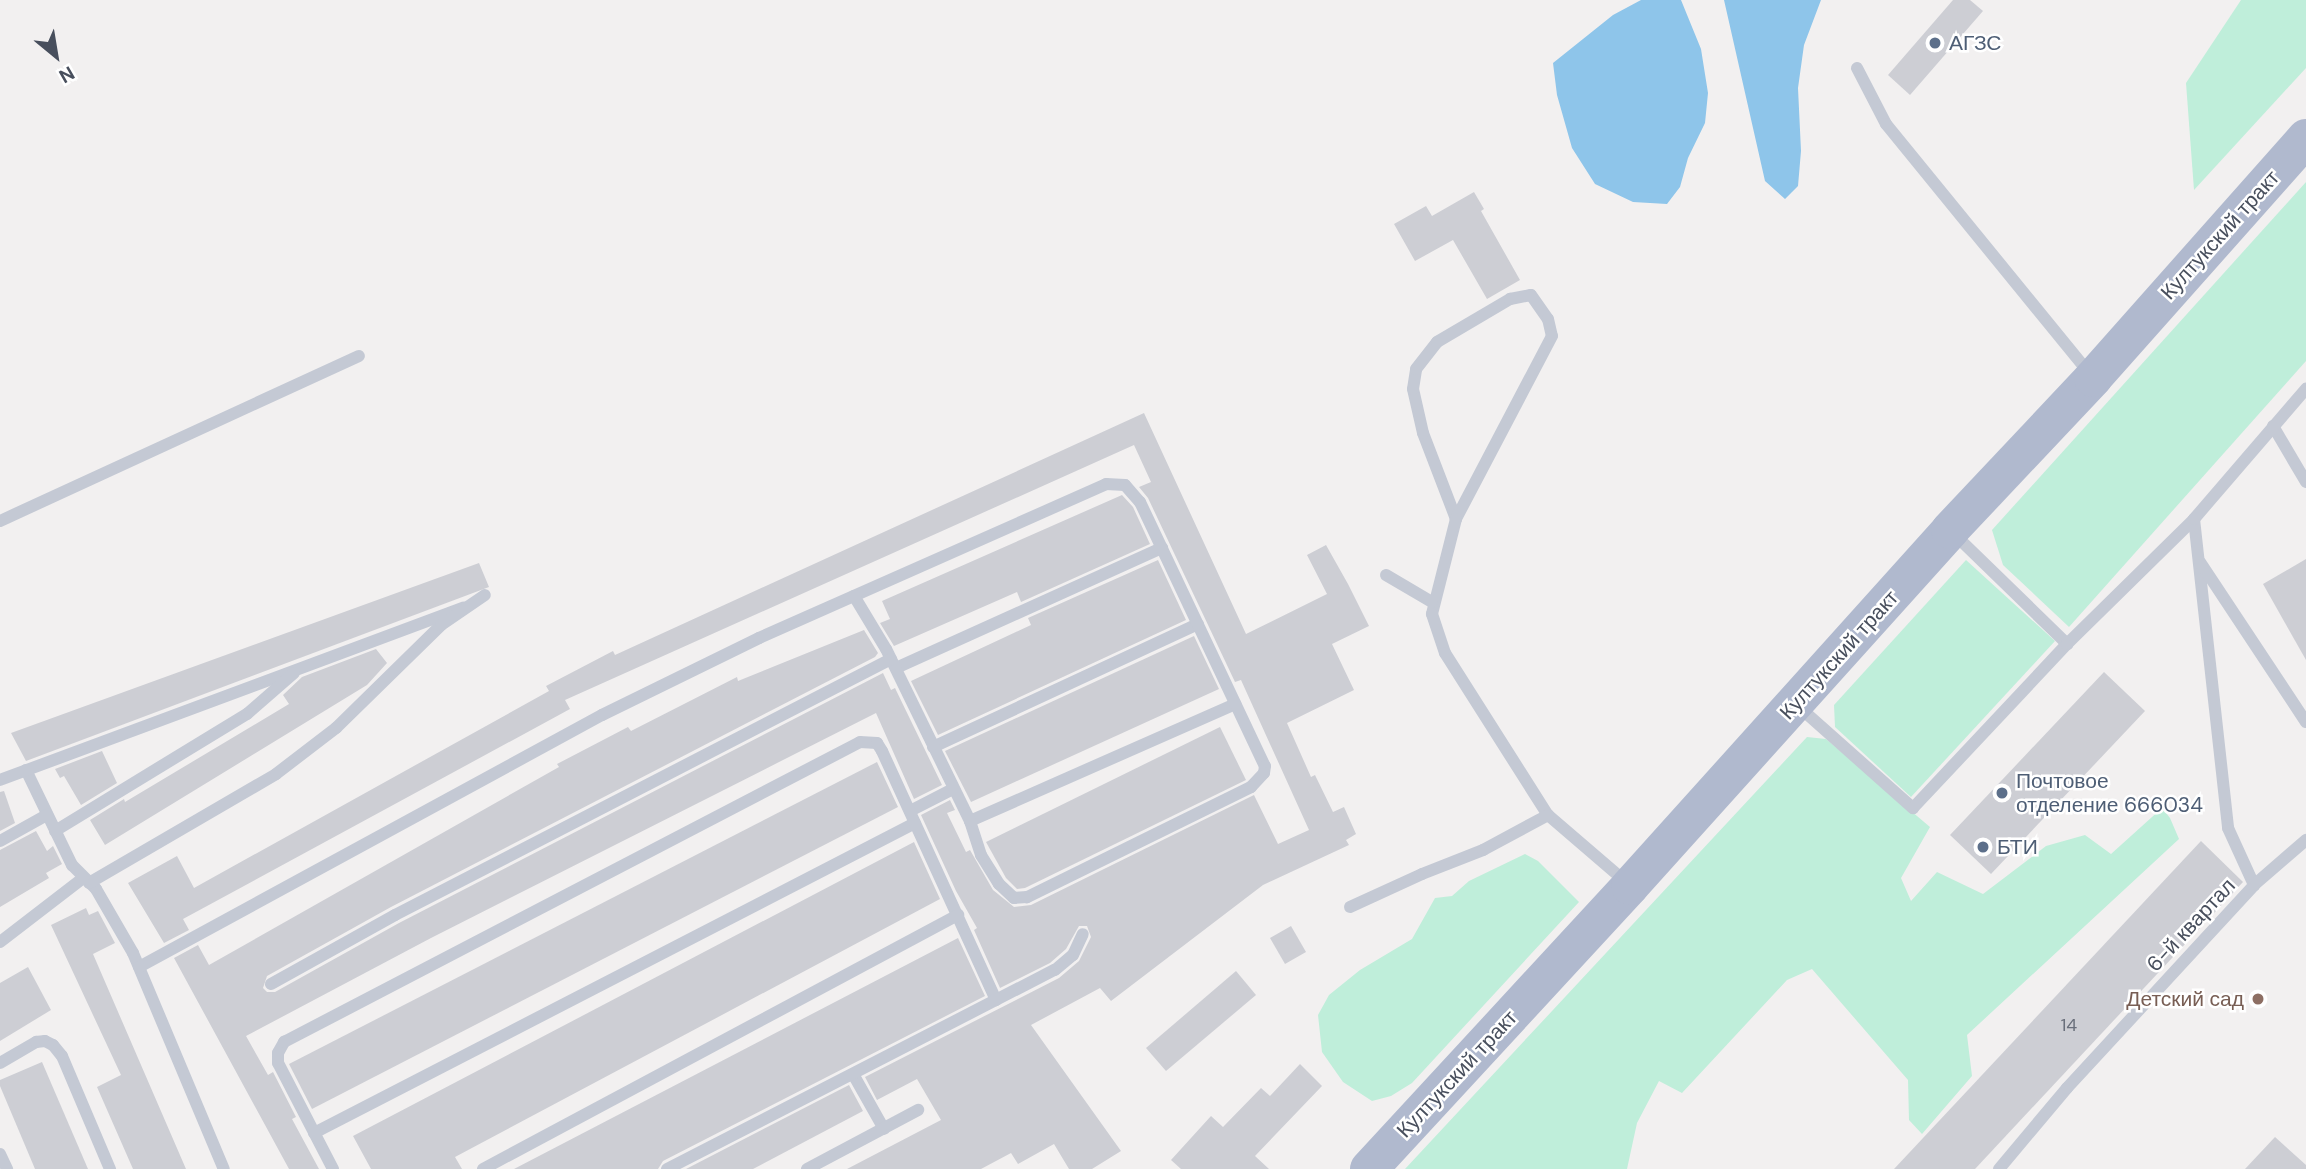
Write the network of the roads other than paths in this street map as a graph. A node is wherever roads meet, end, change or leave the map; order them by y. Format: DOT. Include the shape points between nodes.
graph roads {
  1 [pos="1857,68"];
  2 [pos="2306,138"];
  3 [pos="359,356"];
  4 [pos="2093,378"];
  5 [pos="2306,389"];
  6 [pos="2273,426"];
  7 [pos="2306,482"];
  8 [pos="1455,519"];
  9 [pos="2194,519"];
  10 [pos="0,521"];
  11 [pos="1950,530"];
  12 [pos="1162,548"];
  13 [pos="2198,558"];
  14 [pos="1386,575"];
  15 [pos="485,595"];
  16 [pos="854,596"];
  17 [pos="1432,602"];
  18 [pos="464,607"];
  19 [pos="1198,624"];
  20 [pos="2067,644"];
  21 [pos="893,664"];
  22 [pos="300,668"];
  23 [pos="1235,704"];
  24 [pos="1796,704"];
  25 [pos="2306,722"];
  26 [pos="933,747"];
  27 [pos="26,770"];
  28 [pos="0,780"];
  29 [pos="953,789"];
  30 [pos="47,815"];
  31 [pos="1548,815"];
  32 [pos="913,817"];
  33 [pos="970,821"];
  34 [pos="55,831"];
  35 [pos="0,841"];
  36 [pos="2306,841"];
  37 [pos="86,880"];
  38 [pos="2254,885"];
  39 [pos="1630,886"];
  40 [pos="1350,907"];
  41 [pos="958,915"];
  42 [pos="1083,934"];
  43 [pos="0,942"];
  44 [pos="139,967"];
  45 [pos="271,984"];
  46 [pos="996,1000"];
  47 [pos="0,1063"];
  48 [pos="853,1074"];
  49 [pos="918,1110"];
  50 [pos="884,1129"];
  51 [pos="314,1133"];
  52 [pos="0,1154"];
  53 [pos="7,1169"];
  54 [pos="110,1169"];
  55 [pos="224,1169"];
  56 [pos="333,1169"];
  57 [pos="483,1169"];
  58 [pos="667,1169"];
  59 [pos="807,1169"];
  60 [pos="1369,1169"];
  61 [pos="1999,1169"];
  1 -- 4 [label="lane" via="1886,124"];
  2 -- 4 [label="main road, Култукский тракт"];
  3 -- 10 [label="lane"];
  4 -- 11 [label="main road, Култукский тракт"];
  5 -- 6 [label="lane"];
  6 -- 7 [label="lane"];
  6 -- 9 [label="lane"];
  8 -- 8 [label="lane" via="1552,336 1548,319 1531,295 1510,299 1437,342 1416,369 1413,389 1423,433"];
  8 -- 17 [label="lane"];
  9 -- 13 [label="lane"];
  9 -- 20 [label="lane"];
  11 -- 20 [label="lane"];
  11 -- 24 [label="main road, Култукский тракт"];
  12 -- 16 [label="lane" via="1134,492 1117,482"];
  12 -- 19 [label="lane"];
  12 -- 21 [label="lane"];
  13 -- 25 [label="lane"];
  13 -- 38 [label="lane" via="2228,828"];
  14 -- 17 [label="lane"];
  15 -- 18 [label="lane"];
  16 -- 21 [label="lane"];
  16 -- 44 [label="lane" via="601,715"];
  17 -- 31 [label="lane" via="1435,628 1445,653"];
  18 -- 22 [label="lane"];
  18 -- 37 [label="lane" via="336,728 286,767"];
  19 -- 23 [label="lane"];
  19 -- 26 [label="lane"];
  20 -- 24 [label="lane" via="1913,808"];
  21 -- 26 [label="lane"];
  21 -- 45 [label="lane" via="394,915"];
  22 -- 27 [label="lane"];
  22 -- 34 [label="lane" via="247,714"];
  23 -- 33 [label="lane"];
  23 -- 33 [label="lane" via="1265,766 1260,780 1027,897 1014,898 999,884 981,855"];
  24 -- 39 [label="main road, Култукский тракт"];
  26 -- 29 [label="lane"];
  27 -- 28 [label="lane"];
  27 -- 30 [label="lane"];
  29 -- 32 [label="lane"];
  29 -- 33 [label="lane"];
  30 -- 34 [label="lane"];
  30 -- 35 [label="lane"];
  31 -- 39 [label="lane"];
  31 -- 40 [label="lane" via="1483,850"];
  32 -- 41 [label="lane"];
  32 -- 51 [label="lane"];
  32 -- 51 [label="lane" via="877,743 860,742 295,1036 284,1042 278,1063"];
  34 -- 37 [label="lane" via="72,865"];
  36 -- 38 [label="lane, 6-й квартал"];
  37 -- 43 [label="lane"];
  37 -- 44 [label="lane" via="113,917"];
  38 -- 61 [label="lane, 6-й квартал" via="2067,1088"];
  39 -- 60 [label="main road, Култукский тракт"];
  41 -- 46 [label="lane"];
  41 -- 57 [label="lane"];
  42 -- 46 [label="lane" via="1066,962"];
  44 -- 55 [label="lane"];
  46 -- 48 [label="lane"];
  47 -- 54 [label="lane" via="37,1042 53,1045 62,1056"];
  48 -- 50 [label="lane"];
  48 -- 58 [label="lane"];
  49 -- 50 [label="lane"];
  50 -- 59 [label="lane"];
  51 -- 56 [label="lane"];
  52 -- 53 [label="lane"];
}
